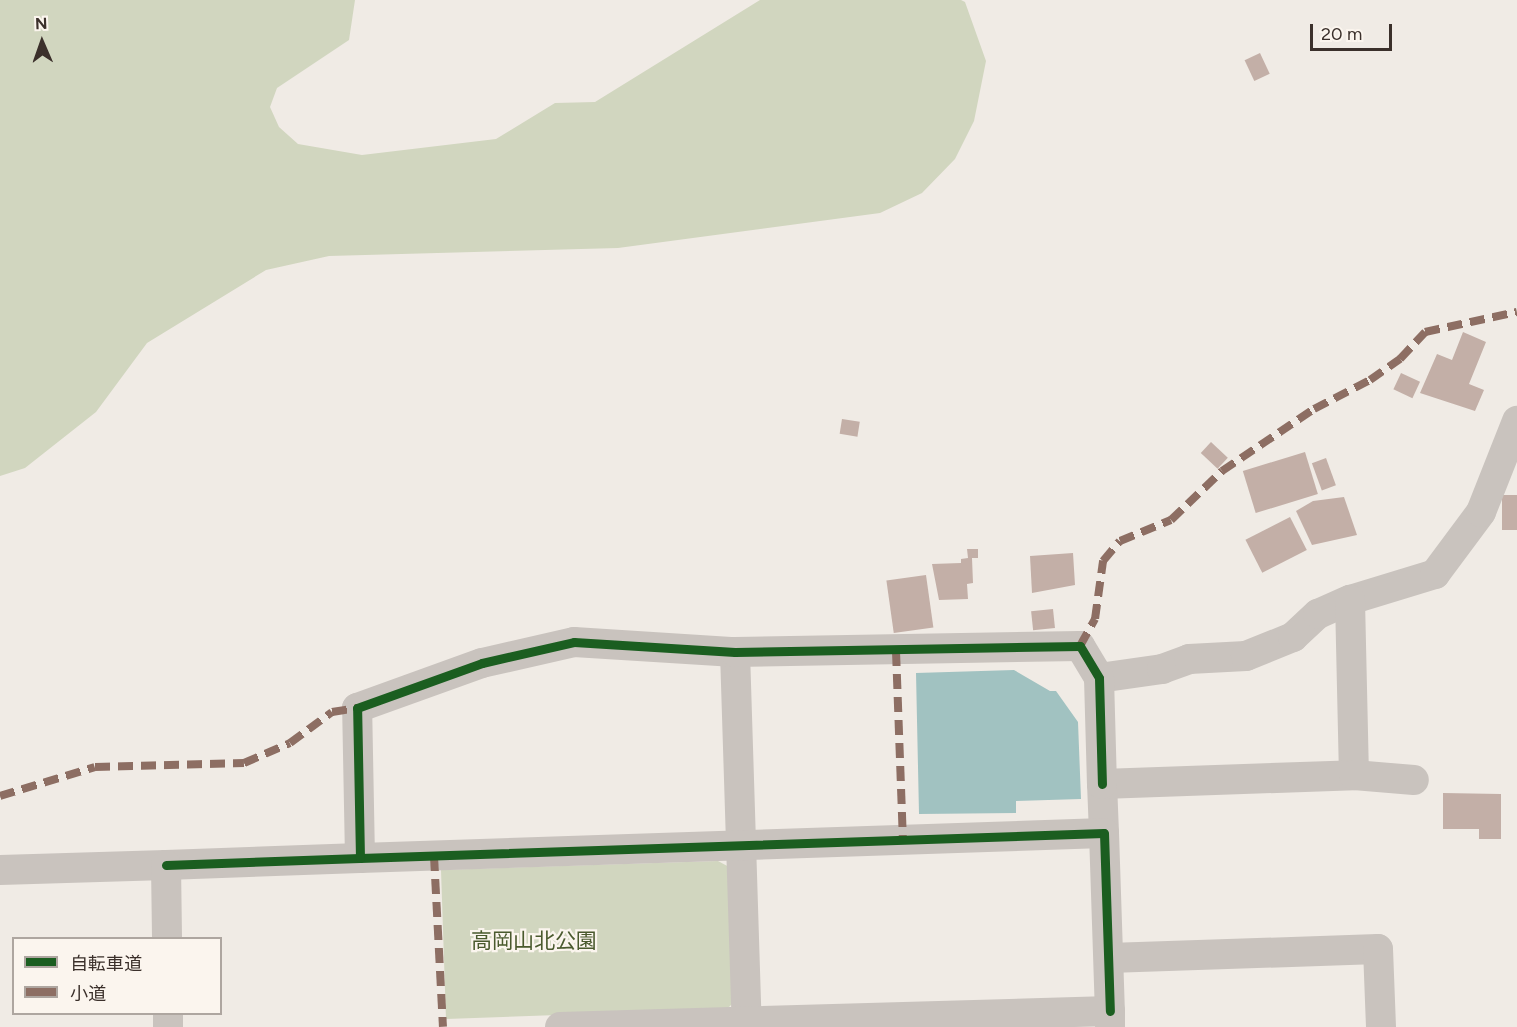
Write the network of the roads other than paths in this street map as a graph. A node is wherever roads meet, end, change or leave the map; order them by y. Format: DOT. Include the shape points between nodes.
graph roads {
  1 [pos="1517,421"];
  2 [pos="1350,600"];
  3 [pos="735,652"];
  4 [pos="1100,678"];
  5 [pos="1354,775"];
  6 [pos="1414,780"];
  7 [pos="1102,784"];
  8 [pos="1104,833"];
  9 [pos="741,846"];
  10 [pos="360,858"];
  11 [pos="166,865"];
  12 [pos="0,870"];
  13 [pos="167,937"];
  14 [pos="1109,958"];
  15 [pos="1110,1019"];
  16 [pos="747,1023"];
  17 [pos="560,1027"];
  18 [pos="1381,1027"];
  1 -- 2 [label="street" via="1481,512 1435,574"];
  2 -- 4 [label="street" via="1318,614 1293,637 1246,656 1189,658 1162,669"];
  2 -- 5 [label="street"];
  3 -- 4 [label="street" via="1080,646"];
  3 -- 9 [label="street"];
  3 -- 10 [label="street" via="574,642 482,663 357,708"];
  4 -- 7 [label="street"];
  5 -- 6 [label="street"];
  5 -- 7 [label="street"];
  7 -- 8 [label="street"];
  8 -- 9 [label="street"];
  8 -- 14 [label="street"];
  9 -- 10 [label="street"];
  9 -- 16 [label="street"];
  10 -- 11 [label="street"];
  11 -- 12 [label="street"];
  11 -- 13 [label="street"];
  14 -- 15 [label="street"];
  14 -- 18 [label="street" via="1378,949"];
  15 -- 16 [label="street"];
  16 -- 17 [label="street"];
}
